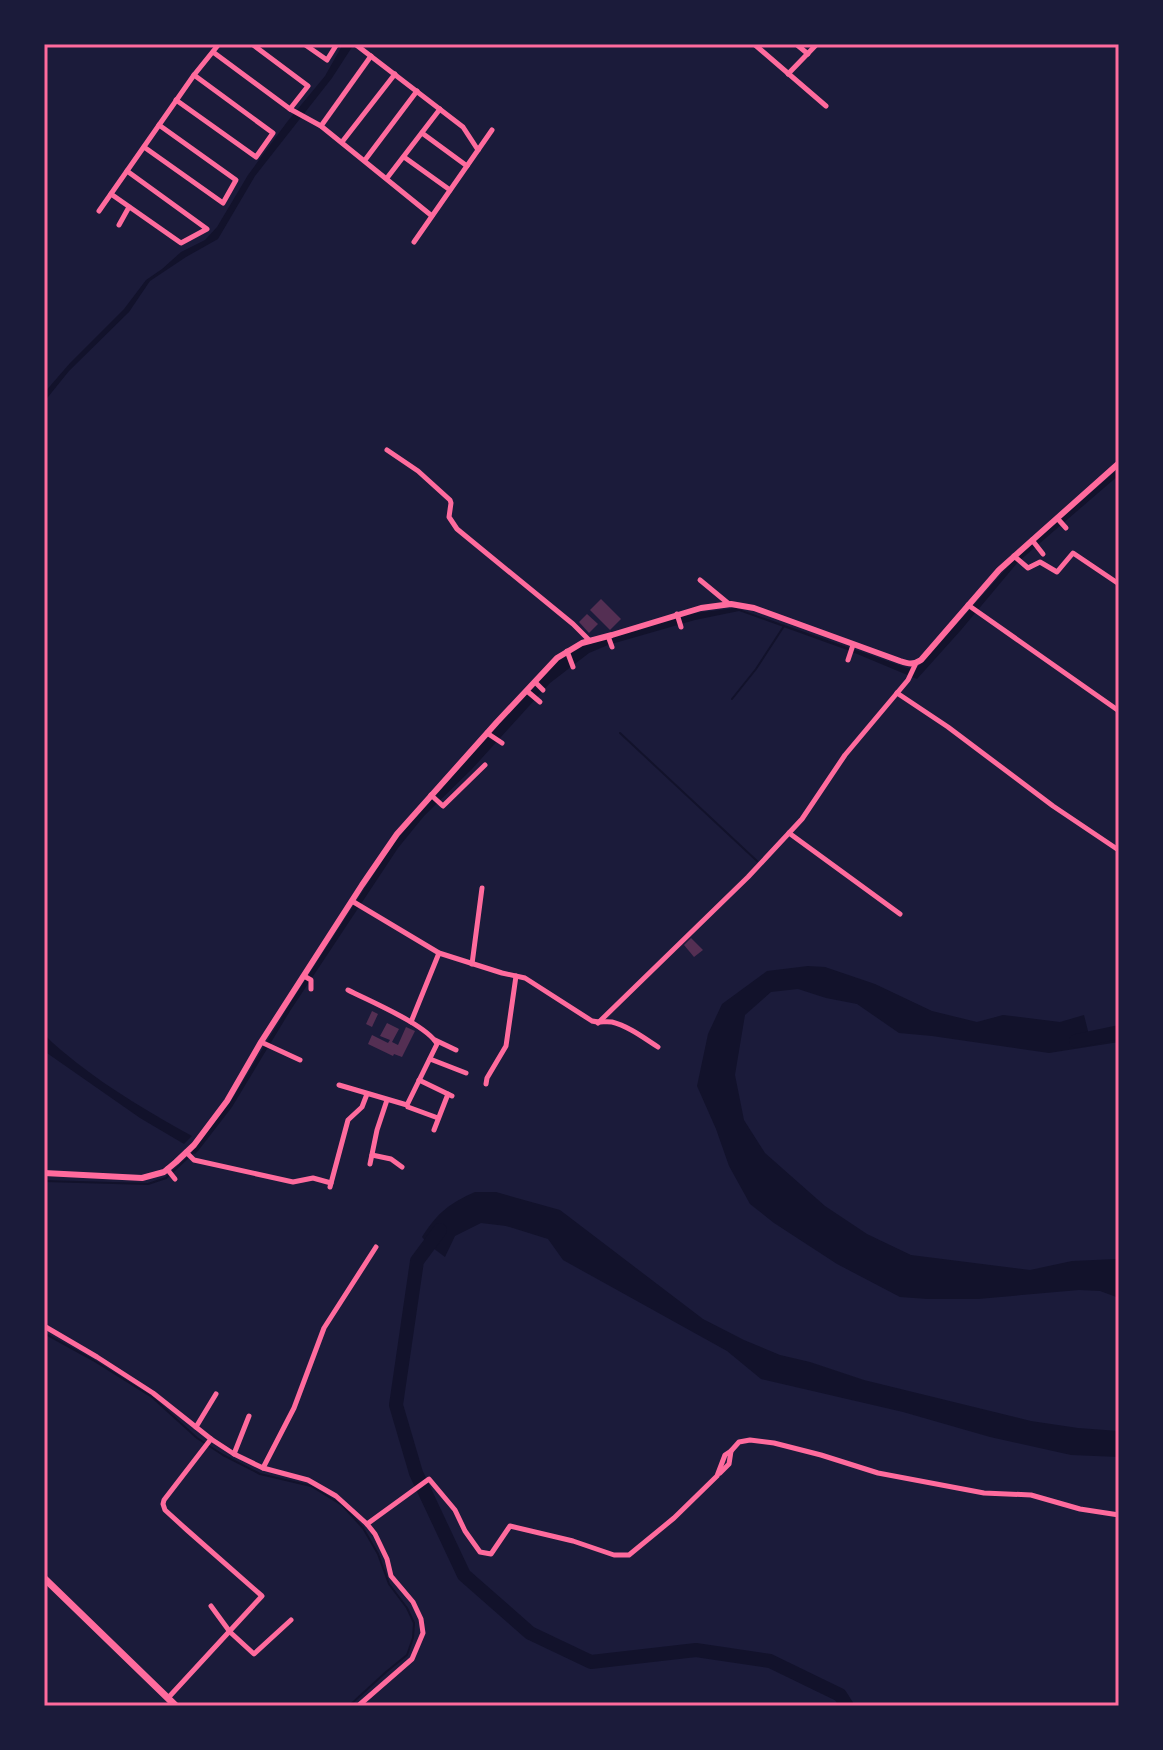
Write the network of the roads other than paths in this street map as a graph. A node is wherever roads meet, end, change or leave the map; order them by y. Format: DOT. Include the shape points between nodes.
graph roads {
  1 [pos="219,44"];
  2 [pos="252,44"];
  3 [pos="304,44"];
  4 [pos="337,44"];
  5 [pos="355,44"];
  6 [pos="754,44"];
  7 [pos="796,44"];
  8 [pos="817,44"];
  9 [pos="213,52"];
  10 [pos="808,54"];
  11 [pos="371,56"];
  12 [pos="395,74"];
  13 [pos="788,74"];
  14 [pos="194,75"];
  15 [pos="417,91"];
  16 [pos="176,100"];
  17 [pos="826,106"];
  18 [pos="290,109"];
  19 [pos="440,109"];
  20 [pos="159,125"];
  21 [pos="321,126"];
  22 [pos="492,130"];
  23 [pos="422,133"];
  24 [pos="342,142"];
  25 [pos="144,147"];
  26 [pos="478,150"];
  27 [pos="404,157"];
  28 [pos="365,160"];
  29 [pos="467,166"];
  30 [pos="127,171"];
  31 [pos="387,178"];
  32 [pos="450,190"];
  33 [pos="111,194"];
  34 [pos="129,207"];
  35 [pos="99,211"];
  36 [pos="432,216"];
  37 [pos="119,225"];
  38 [pos="414,242"];
  39 [pos="387,450"];
  40 [pos="1119,463"];
  41 [pos="1058,520"];
  42 [pos="1066,528"];
  43 [pos="1033,542"];
  44 [pos="1043,554"];
  45 [pos="1017,558"];
  46 [pos="700,580"];
  47 [pos="1119,584"];
  48 [pos="729,604"];
  49 [pos="972,608"];
  50 [pos="678,616"];
  51 [pos="681,627"];
  52 [pos="609,638"];
  53 [pos="590,641"];
  54 [pos="612,647"];
  55 [pos="852,648"];
  56 [pos="568,653"];
  57 [pos="848,660"];
  58 [pos="916,663"];
  59 [pos="573,667"];
  60 [pos="536,683"];
  61 [pos="543,690"];
  62 [pos="528,692"];
  63 [pos="897,693"];
  64 [pos="537,700"];
  65 [pos="1119,711"];
  66 [pos="489,734"];
  67 [pos="500,742"];
  68 [pos="485,765"];
  69 [pos="435,798"];
  70 [pos="789,833"];
  71 [pos="1119,848"];
  72 [pos="482,888"];
  73 [pos="356,903"];
  74 [pos="900,914"];
  75 [pos="439,953"];
  76 [pos="472,964"];
  77 [pos="516,976"];
  78 [pos="307,978"];
  79 [pos="311,989"];
  80 [pos="348,990"];
  81 [pos="411,1022"];
  82 [pos="598,1023"];
  83 [pos="435,1040"];
  84 [pos="266,1044"];
  85 [pos="658,1047"];
  86 [pos="456,1050"];
  87 [pos="430,1059"];
  88 [pos="300,1060"];
  89 [pos="466,1073"];
  90 [pos="419,1080"];
  91 [pos="486,1084"];
  92 [pos="339,1085"];
  93 [pos="367,1094"];
  94 [pos="387,1099"];
  95 [pos="408,1107"];
  96 [pos="438,1118"];
  97 [pos="434,1130"];
  98 [pos="186,1152"];
  99 [pos="372,1155"];
  100 [pos="370,1164"];
  101 [pos="402,1167"];
  102 [pos="167,1169"];
  103 [pos="44,1173"];
  104 [pos="175,1179"];
  105 [pos="376,1247"];
  106 [pos="44,1326"];
  107 [pos="216,1394"];
  108 [pos="249,1416"];
  109 [pos="196,1427"];
  110 [pos="209,1441"];
  111 [pos="234,1454"];
  112 [pos="263,1468"];
  113 [pos="1119,1515"];
  114 [pos="367,1524"];
  115 [pos="44,1578"];
  116 [pos="211,1606"];
  117 [pos="291,1620"];
  118 [pos="230,1632"];
  119 [pos="168,1699"];
  120 [pos="176,1706"];
  121 [pos="358,1706"];
  1 -- 9 [label="street"];
  2 -- 18 [label="street" via="308,86"];
  3 -- 4 [label="street" via="327,60"];
  5 -- 11 [label="street"];
  6 -- 13 [label="street"];
  7 -- 10 [label="street"];
  8 -- 10 [label="street"];
  9 -- 14 [label="street"];
  9 -- 18 [label="street"];
  10 -- 13 [label="street"];
  11 -- 12 [label="street"];
  11 -- 21 [label="street"];
  12 -- 15 [label="street"];
  12 -- 24 [label="street"];
  13 -- 17 [label="street"];
  14 -- 16 [label="street"];
  14 -- 16 [label="street" via="273,133 256,157"];
  15 -- 19 [label="street"];
  15 -- 28 [label="street"];
  16 -- 20 [label="street"];
  18 -- 21 [label="street"];
  19 -- 23 [label="street"];
  19 -- 26 [label="street" via="463,127"];
  20 -- 25 [label="street"];
  20 -- 25 [label="street" via="236,180 223,203"];
  21 -- 24 [label="street"];
  22 -- 26 [label="street"];
  23 -- 27 [label="street"];
  23 -- 29 [label="street"];
  24 -- 28 [label="street"];
  25 -- 30 [label="street"];
  26 -- 29 [label="street"];
  27 -- 31 [label="street"];
  27 -- 32 [label="street"];
  28 -- 31 [label="street"];
  29 -- 32 [label="street"];
  30 -- 33 [label="street"];
  30 -- 34 [label="street" via="207,229 181,243"];
  31 -- 36 [label="street"];
  32 -- 36 [label="street"];
  33 -- 34 [label="street"];
  33 -- 35 [label="street"];
  34 -- 37 [label="street"];
  36 -- 38 [label="street"];
  39 -- 53 [label="street" via="450,500 454,526"];
  40 -- 41 [label="street"];
  41 -- 42 [label="street"];
  41 -- 43 [label="street"];
  43 -- 44 [label="street"];
  43 -- 45 [label="street"];
  45 -- 47 [label="street" via="1028,568 1040,562 1057,572 1073,553"];
  45 -- 49 [label="street" via="999,570"];
  46 -- 48 [label="street"];
  48 -- 50 [label="street"];
  48 -- 55 [label="street" via="767,612"];
  49 -- 58 [label="street"];
  49 -- 65 [label="street"];
  50 -- 51 [label="street"];
  50 -- 52 [label="street"];
  52 -- 53 [label="street"];
  52 -- 54 [label="street"];
  53 -- 56 [label="street"];
  55 -- 57 [label="street"];
  55 -- 58 [label="street"];
  56 -- 59 [label="street"];
  56 -- 60 [label="street"];
  58 -- 63 [label="street"];
  60 -- 61 [label="street"];
  60 -- 62 [label="street"];
  62 -- 64 [label="street"];
  62 -- 66 [label="street"];
  63 -- 70 [label="street"];
  63 -- 71 [label="street"];
  66 -- 67 [label="street"];
  66 -- 69 [label="street"];
  68 -- 69 [label="street" via="443,806"];
  69 -- 73 [label="street" via="397,834"];
  70 -- 74 [label="street"];
  70 -- 82 [label="street"];
  72 -- 76 [label="street"];
  73 -- 75 [label="street"];
  73 -- 78 [label="street"];
  75 -- 76 [label="street"];
  75 -- 81 [label="street"];
  76 -- 77 [label="street"];
  77 -- 82 [label="street"];
  77 -- 91 [label="street" via="506,1046"];
  78 -- 79 [label="street"];
  78 -- 84 [label="street"];
  80 -- 81 [label="street"];
  81 -- 83 [label="street"];
  82 -- 85 [label="street" via="622,1025"];
  83 -- 86 [label="street"];
  83 -- 87 [label="street"];
  84 -- 88 [label="street"];
  84 -- 98 [label="street"];
  87 -- 89 [label="street"];
  87 -- 90 [label="street"];
  90 -- 94 [label="street" via="407,1105"];
  90 -- 96 [label="street" via="450,1095"];
  92 -- 93 [label="street"];
  93 -- 94 [label="street"];
  93 -- 98 [label="street" via="348,1120 330,1185 194,1160"];
  94 -- 99 [label="street"];
  95 -- 96 [label="street"];
  96 -- 97 [label="street"];
  98 -- 102 [label="street"];
  99 -- 100 [label="street"];
  99 -- 101 [label="street"];
  102 -- 103 [label="street" via="142,1178"];
  102 -- 104 [label="street"];
  105 -- 112 [label="street" via="324,1328 294,1408"];
  106 -- 109 [label="street" via="153,1393"];
  107 -- 109 [label="street"];
  108 -- 111 [label="street"];
  109 -- 110 [label="street"];
  110 -- 111 [label="street"];
  110 -- 118 [label="street" via="163,1504 262,1596"];
  111 -- 112 [label="street"];
  112 -- 114 [label="street" via="308,1480"];
  113 -- 114 [label="street" via="1031,1495 984,1493 878,1473 750,1440 725,1455 717,1476 629,1555 510,1526 491,1554 480,1552 429,1479"];
  114 -- 121 [label="street" via="391,1576 413,1602 423,1633 412,1659"];
  115 -- 119 [label="main road"];
  116 -- 118 [label="street"];
  117 -- 118 [label="street" via="254,1654"];
  118 -- 119 [label="street"];
  119 -- 120 [label="main road"];
}
